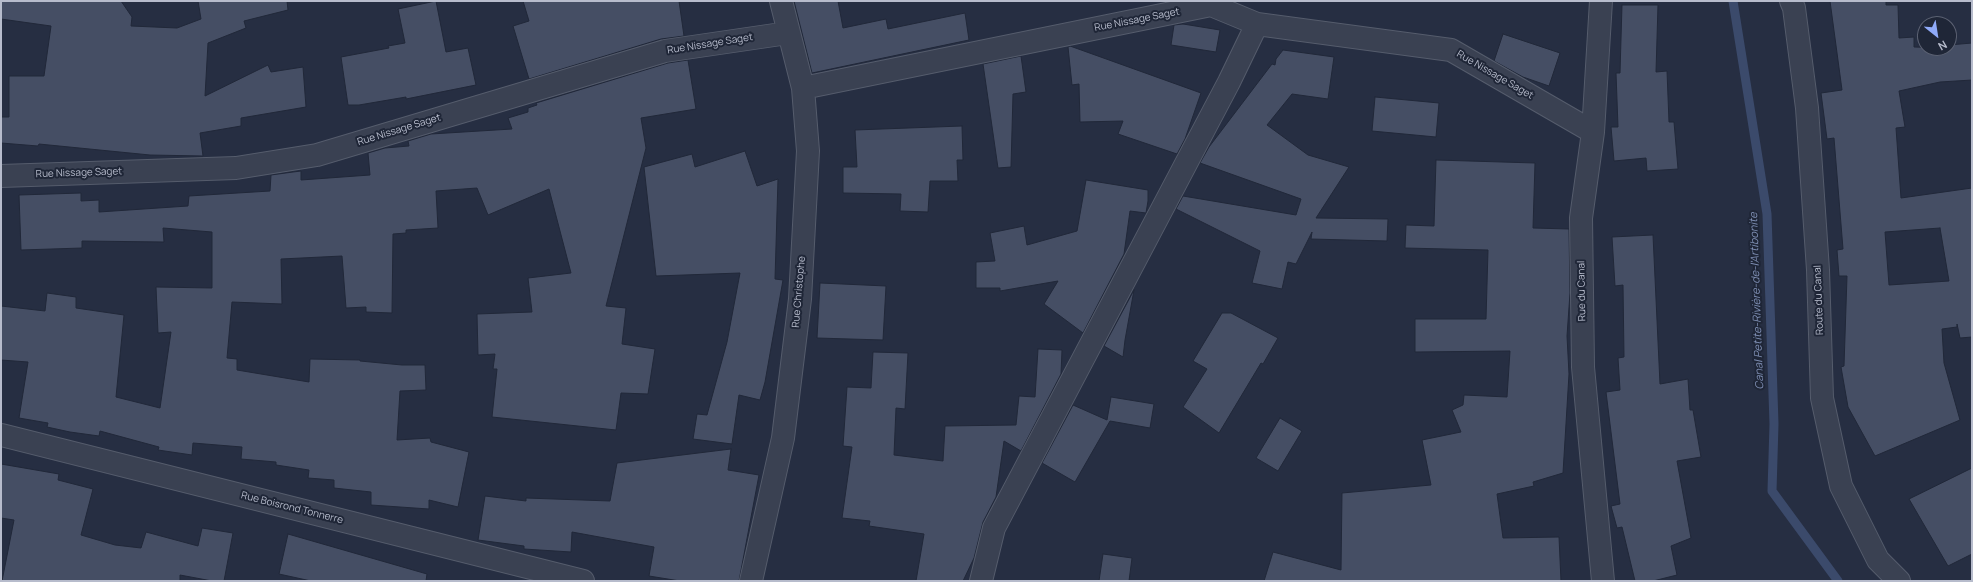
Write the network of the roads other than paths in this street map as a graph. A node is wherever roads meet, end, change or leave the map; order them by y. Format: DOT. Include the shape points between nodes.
graph roads {
  1 [pos="781,1"];
  2 [pos="1601,1"];
  3 [pos="1791,1"];
  4 [pos="1257,24"];
  5 [pos="788,33"];
  6 [pos="803,88"];
  7 [pos="1593,132"];
  8 [pos="1,176"];
  9 [pos="1,435"];
  10 [pos="583,581"];
  11 [pos="751,581"];
  12 [pos="981,581"];
  13 [pos="1603,581"];
  14 [pos="1899,581"];
  1 -- 5 [label="street, Rue Christophe"];
  2 -- 7 [label="street, Rue du Canal"];
  3 -- 14 [label="street, Route du Canal" via="1808,108 1818,270 1822,398 1841,486 1878,560"];
  4 -- 6 [label="street, Rue Nissage Saget" via="1211,5"];
  4 -- 7 [label="street, Rue Nissage Saget" via="1451,50"];
  4 -- 12 [label="street" via="1229,82 994,528"];
  5 -- 6 [label="street, Rue Christophe"];
  5 -- 8 [label="street, Rue Nissage Saget" via="665,51 317,155 236,168"];
  6 -- 11 [label="street, Rue Christophe" via="808,151 800,299 783,438"];
  7 -- 13 [label="street, Rue du Canal" via="1581,218 1583,367"];
  9 -- 10 [label="street, Rue Boisrond Tonnerre"];
}
